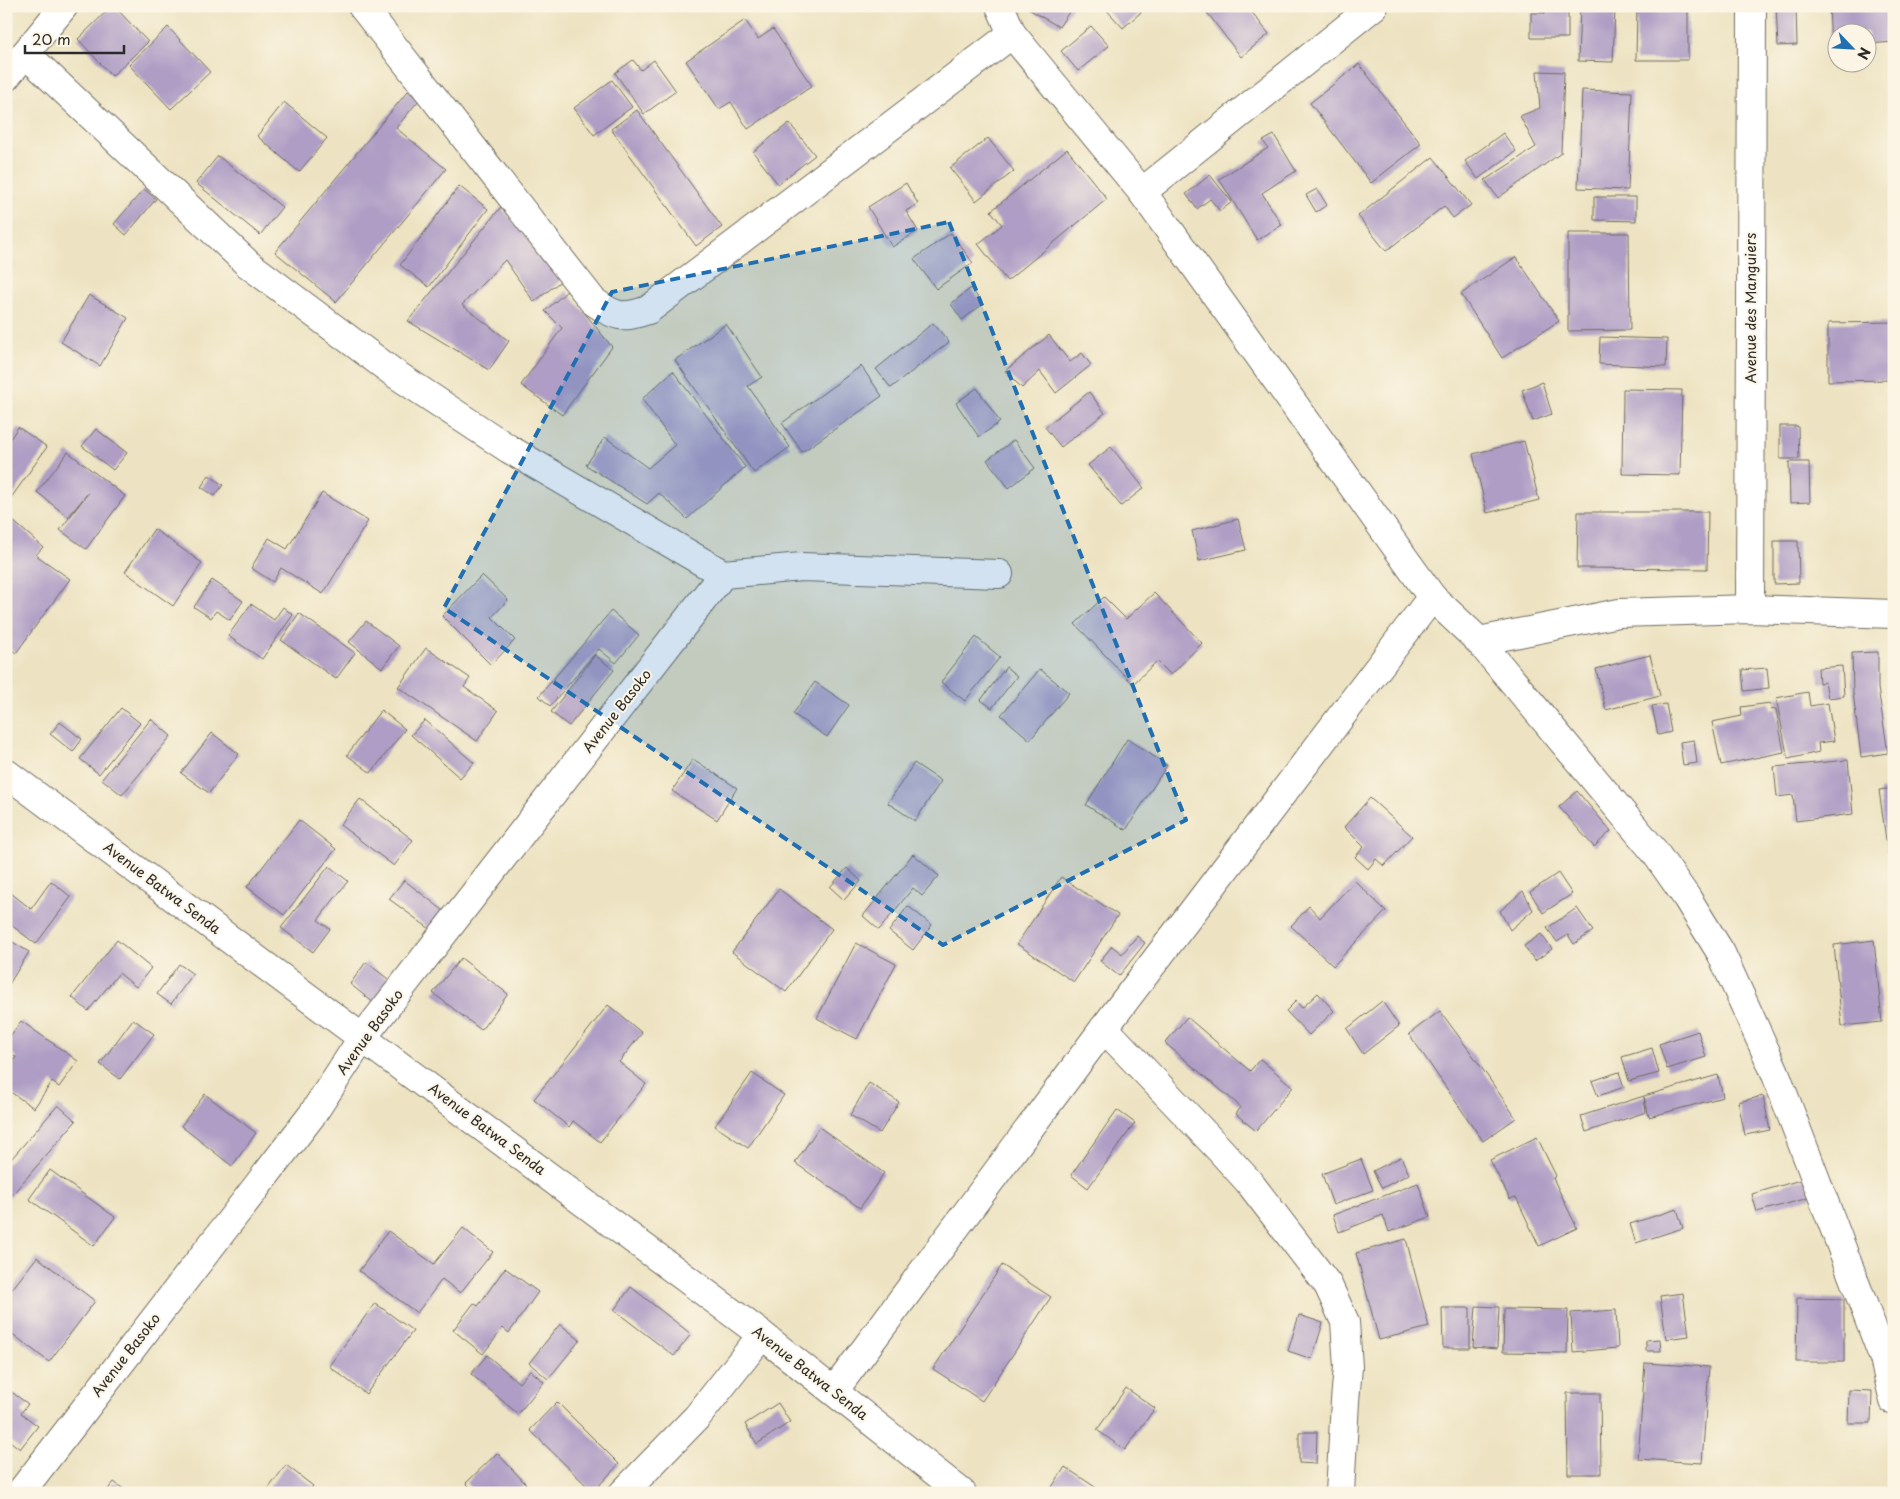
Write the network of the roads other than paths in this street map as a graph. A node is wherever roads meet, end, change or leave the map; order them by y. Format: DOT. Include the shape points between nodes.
graph roads {
  1 [pos="64,6"];
  2 [pos="362,6"];
  3 [pos="1000,6"];
  4 [pos="1374,6"];
  5 [pos="1752,6"];
  6 [pos="1012,34"];
  7 [pos="26,54"];
  8 [pos="6,77"];
  9 [pos="1142,192"];
  10 [pos="723,574"];
  11 [pos="999,574"];
  12 [pos="1432,598"];
  13 [pos="1750,609"];
  14 [pos="1894,614"];
  15 [pos="1479,641"];
  16 [pos="6,772"];
  17 [pos="1104,1028"];
  18 [pos="363,1037"];
  19 [pos="762,1335"];
  20 [pos="834,1391"];
  21 [pos="1894,1401"];
  22 [pos="20,1493"];
  23 [pos="623,1493"];
  24 [pos="962,1493"];
  25 [pos="1340,1493"];
  1 -- 7 [label="street"];
  2 -- 6 [label="street" via="593,301 608,312 627,317 648,310"];
  3 -- 6 [label="street"];
  4 -- 9 [label="street"];
  5 -- 13 [label="street, Avenue des Manguiers"];
  6 -- 9 [label="street"];
  7 -- 8 [label="street"];
  7 -- 10 [label="street" via="248,264 387,368 509,449"];
  9 -- 12 [label="street"];
  10 -- 11 [label="street" via="802,567"];
  10 -- 18 [label="street, Avenue Basoko"];
  12 -- 15 [label="street"];
  12 -- 17 [label="street"];
  13 -- 14 [label="street"];
  13 -- 15 [label="street" via="1619,614"];
  15 -- 21 [label="street" via="1654,851 1721,953 1775,1072 1884,1359"];
  16 -- 18 [label="street, Avenue Batwa Senda"];
  17 -- 20 [label="street"];
  17 -- 25 [label="street" via="1249,1182 1328,1285 1345,1322 1348,1367"];
  18 -- 19 [label="street, Avenue Batwa Senda"];
  18 -- 22 [label="street, Avenue Basoko" via="312,1115"];
  19 -- 20 [label="street, Avenue Batwa Senda"];
  19 -- 23 [label="street" via="697,1416"];
  20 -- 24 [label="street, Avenue Batwa Senda"];
}
